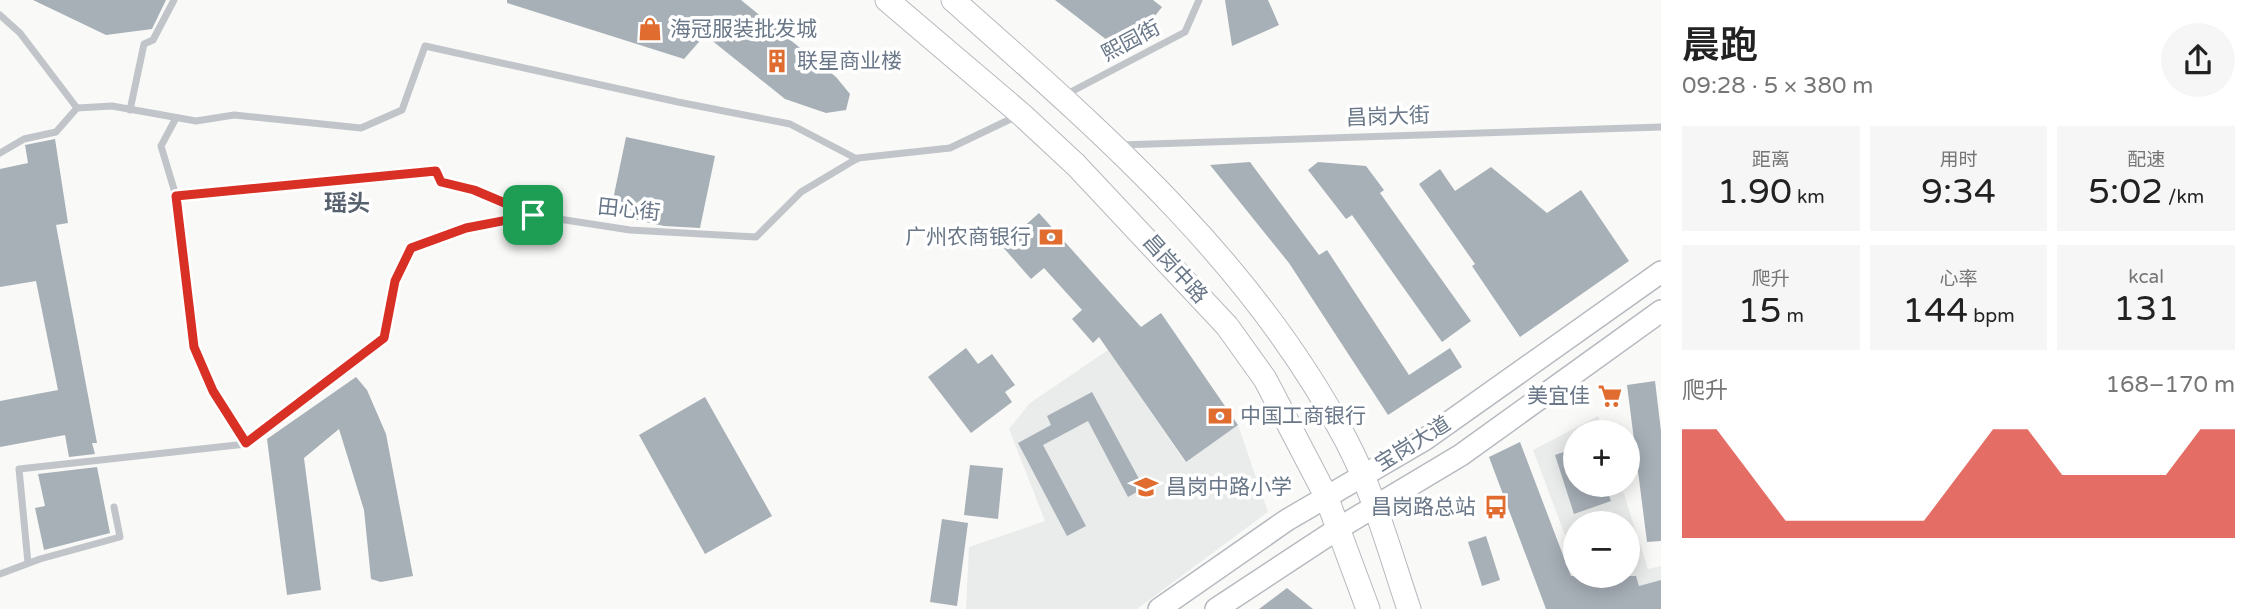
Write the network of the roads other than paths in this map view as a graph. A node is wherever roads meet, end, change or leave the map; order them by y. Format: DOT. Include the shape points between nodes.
graph roads {
  1 [pos="174,0"];
  2 [pos="887,0"];
  3 [pos="953,0"];
  4 [pos="1199,0"];
  5 [pos="0,15"];
  6 [pos="1062,97"];
  7 [pos="77,108"];
  8 [pos="130,110"];
  9 [pos="1021,114"];
  10 [pos="176,118"];
  11 [pos="1661,127"];
  12 [pos="1116,145"];
  13 [pos="0,153"];
  14 [pos="857,159"];
  15 [pos="176,196"];
  16 [pos="533,215"];
  17 [pos="1661,272"];
  18 [pos="1661,311"];
  19 [pos="246,443"];
  20 [pos="1362,475"];
  21 [pos="1326,496"];
  22 [pos="1374,506"];
  23 [pos="114,507"];
  24 [pos="1339,528"];
  25 [pos="28,563"];
  26 [pos="0,574"];
  27 [pos="1159,609"];
  28 [pos="1216,609"];
  29 [pos="1368,609"];
  30 [pos="1409,609"];
  1 -- 8 [label="lane" via="153,40 145,44"];
  2 -- 9 [label="main road, 昌岗中路"];
  3 -- 6 [label="main road, 昌岗中路"];
  4 -- 6 [label="lane, 熙园街" via="1185,32"];
  5 -- 7 [label="lane" via="20,33"];
  6 -- 12 [label="main road, 昌岗中路"];
  7 -- 8 [label="lane"];
  7 -- 13 [label="lane" via="56,132 24,139"];
  8 -- 10 [label="lane"];
  9 -- 14 [label="lane, 田心街" via="950,148"];
  9 -- 21 [label="main road, 昌岗中路" via="1118,206 1227,326 1265,379"];
  10 -- 14 [label="lane" via="196,121 234,115 360,128 402,110 425,46 790,124"];
  10 -- 15 [label="lane" via="162,146"];
  11 -- 12 [label="lane, 昌岗大街"];
  12 -- 20 [label="main road, 昌岗中路" via="1267,315 1326,406"];
  14 -- 16 [label="lane, 田心街" via="801,191 756,237 630,230"];
  15 -- 16 [label="lane" via="436,171 441,182 474,190"];
  15 -- 19 [label="lane" via="194,347 213,391"];
  16 -- 19 [label="lane, 田心街" via="466,228 411,248 395,281 384,338"];
  17 -- 20 [label="main road, 宝岗大道" via="1424,440"];
  18 -- 22 [label="main road, 宝岗大道" via="1461,455"];
  19 -- 25 [label="lane" via="19,470"];
  20 -- 21 [label="main road, 宝岗大道"];
  20 -- 22 [label="main road, 昌岗中路"];
  21 -- 24 [label="main road, 昌岗中路"];
  21 -- 27 [label="main road, 宝岗大道"];
  22 -- 24 [label="main road, 宝岗大道"];
  22 -- 30 [label="main road, 昌岗中路"];
  23 -- 25 [label="lane" via="120,537"];
  24 -- 28 [label="main road, 宝岗大道"];
  24 -- 29 [label="main road, 昌岗中路"];
  25 -- 26 [label="lane"];
}
